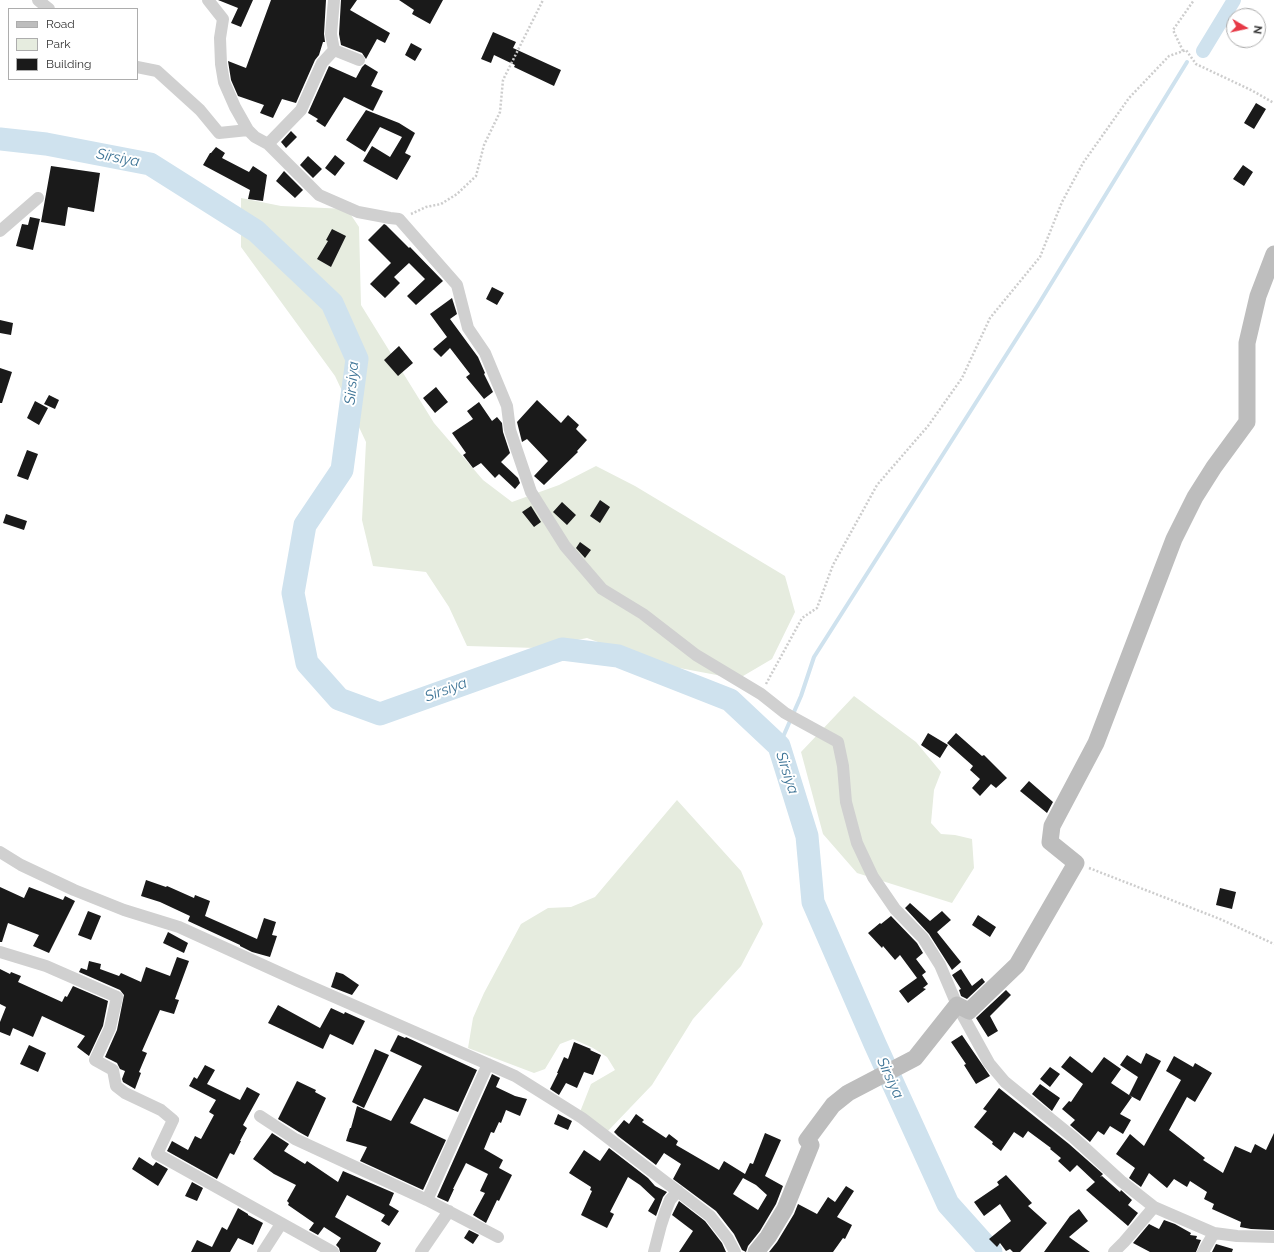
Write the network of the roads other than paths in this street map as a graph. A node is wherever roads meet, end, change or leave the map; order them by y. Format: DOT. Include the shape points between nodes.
graph roads {
  1 [pos="38,0"];
  2 [pos="208,0"];
  3 [pos="334,0"];
  4 [pos="48,8"];
  5 [pos="334,50"];
  6 [pos="360,60"];
  7 [pos="138,66"];
  8 [pos="248,130"];
  9 [pos="268,144"];
  10 [pos="38,198"];
  11 [pos="0,231"];
  12 [pos="1274,254"];
  13 [pos="0,852"];
  14 [pos="0,952"];
  15 [pos="957,1005"];
  16 [pos="488,1064"];
  17 [pos="260,1116"];
  18 [pos="678,1191"];
  19 [pos="427,1200"];
  20 [pos="1154,1207"];
  21 [pos="448,1211"];
  22 [pos="281,1224"];
  23 [pos="1214,1233"];
  24 [pos="498,1237"];
  25 [pos="1274,1237"];
  26 [pos="263,1252"];
  27 [pos="334,1252"];
  28 [pos="421,1252"];
  29 [pos="654,1252"];
  30 [pos="735,1252"];
  31 [pos="756,1252"];
  32 [pos="1114,1252"];
  33 [pos="1203,1252"];
  1 -- 4 [label="street"];
  2 -- 8 [label="street" via="223,19 220,38 224,82"];
  3 -- 5 [label="street" via="331,34"];
  5 -- 6 [label="street"];
  5 -- 9 [label="street" via="322,63 301,110"];
  7 -- 8 [label="street" via="157,71 200,110 219,133"];
  8 -- 9 [label="street"];
  9 -- 15 [label="street" via="319,195 358,212 399,219 457,285 468,328 485,353 507,406 510,430 532,492 565,546 602,589 643,614 696,655 761,694 790,715 838,742 846,802 856,843 895,909 923,938 940,965"];
  10 -- 11 [label="street"];
  12 -- 15 [label="street" via="1258,296 1247,343 1247,422 1195,496 1174,539 1096,743 1052,826 1050,842 1076,863 1017,964 968,1011"];
  13 -- 16 [label="street" via="74,890 124,910 179,927"];
  14 -- 22 [label="street" via="46,966 117,996 110,1028 95,1060 113,1070 116,1086 125,1093 161,1110 173,1120 157,1154"];
  15 -- 20 [label="street" via="989,1063 1006,1082"];
  15 -- 31 [label="street" via="915,1058 848,1093 833,1106 807,1140 810,1145 784,1208 768,1237"];
  16 -- 18 [label="street" via="515,1076 582,1118"];
  16 -- 19 [label="street"];
  17 -- 19 [label="street" via="295,1138"];
  18 -- 29 [label="street" via="670,1200 660,1225"];
  18 -- 30 [label="street" via="710,1216"];
  19 -- 21 [label="street"];
  20 -- 23 [label="street"];
  20 -- 32 [label="street"];
  21 -- 24 [label="street"];
  21 -- 28 [label="street"];
  22 -- 26 [label="street"];
  22 -- 27 [label="street"];
  23 -- 25 [label="street"];
  23 -- 33 [label="street"];
}
